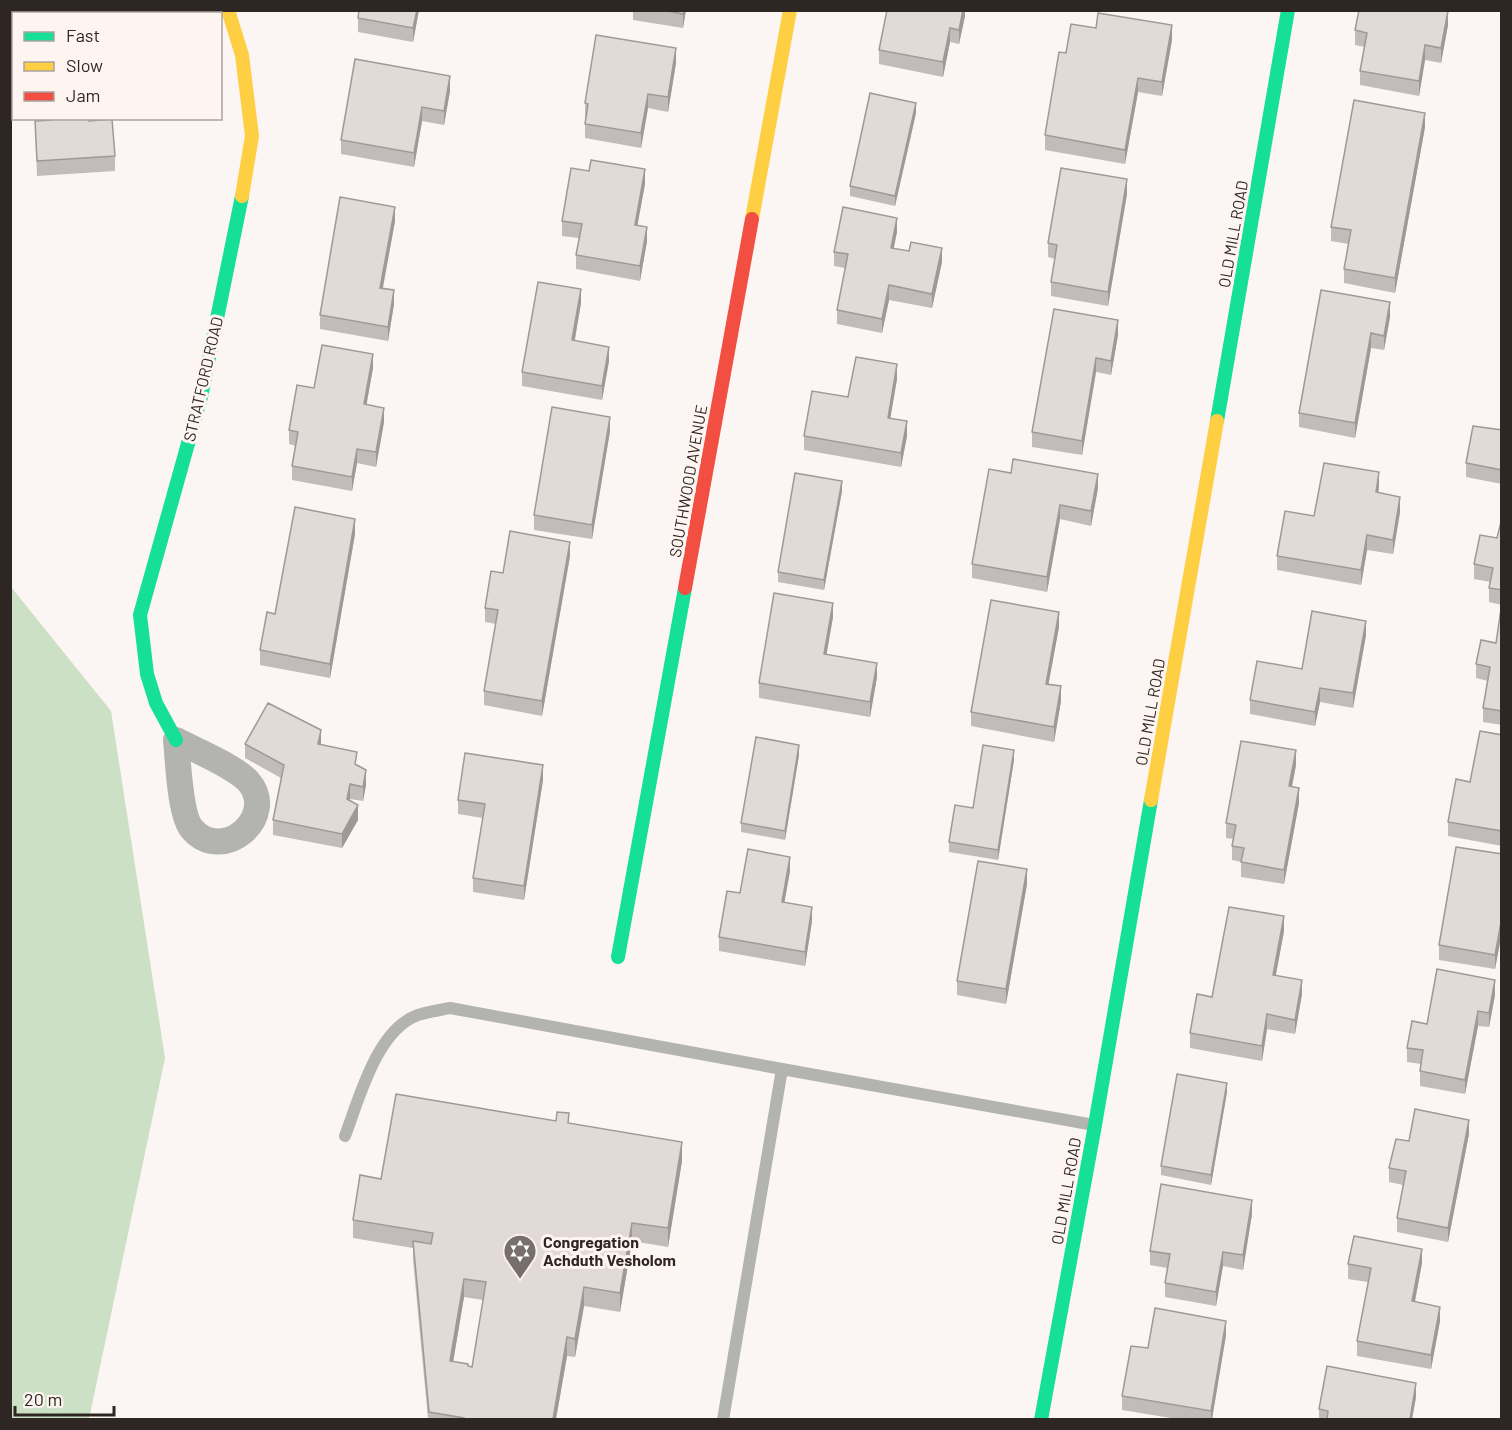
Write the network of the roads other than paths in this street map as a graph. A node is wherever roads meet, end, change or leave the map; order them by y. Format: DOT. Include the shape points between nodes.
graph roads {
  1 [pos="228,10"];
  2 [pos="790,10"];
  3 [pos="1288,10"];
  4 [pos="176,740"];
  5 [pos="618,957"];
  6 [pos="782,1069"];
  7 [pos="1095,1125"];
  8 [pos="345,1136"];
  9 [pos="723,1419"];
  10 [pos="1041,1419"];
  1 -- 4 [label="street, STRATFORD ROAD" via="242,55 252,136 201,397 140,615 147,674 156,703"];
  2 -- 5 [label="street, SOUTHWOOD AVENUE"];
  3 -- 7 [label="street, OLD MILL ROAD"];
  6 -- 7 [label="lane"];
  6 -- 8 [label="lane" via="450,1008 416,1016 390,1035 373,1063"];
  6 -- 9 [label="lane"];
  7 -- 10 [label="street, OLD MILL ROAD"];
}
